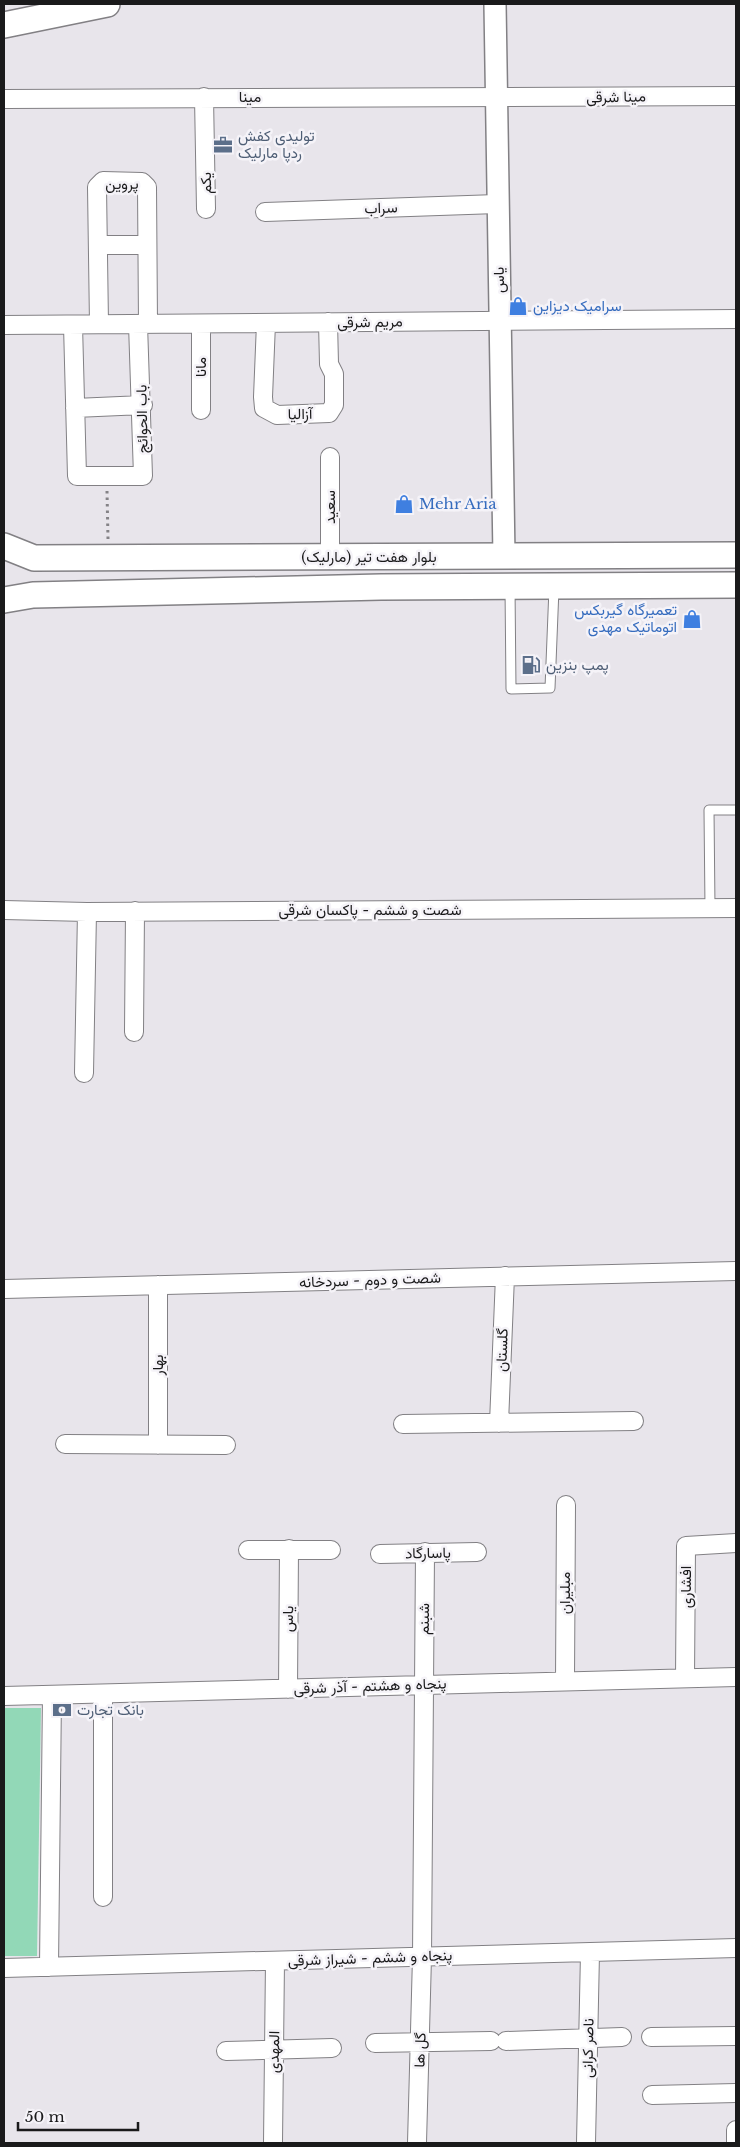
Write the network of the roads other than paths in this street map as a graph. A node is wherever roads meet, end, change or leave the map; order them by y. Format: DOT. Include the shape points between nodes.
graph roads {
  1 [pos="107,4"];
  2 [pos="495,4"];
  3 [pos="4,24"];
  4 [pos="736,96"];
  5 [pos="204,98"];
  6 [pos="495,98"];
  7 [pos="4,99"];
  8 [pos="498,204"];
  9 [pos="206,209"];
  10 [pos="265,212"];
  11 [pos="147,244"];
  12 [pos="98,245"];
  13 [pos="736,318"];
  14 [pos="500,321"];
  15 [pos="328,322"];
  16 [pos="266,323"];
  17 [pos="99,324"];
  18 [pos="143,324"];
  19 [pos="201,324"];
  20 [pos="4,325"];
  21 [pos="73,325"];
  22 [pos="142,405"];
  23 [pos="74,408"];
  24 [pos="201,410"];
  25 [pos="330,457"];
  26 [pos="4,546"];
  27 [pos="736,555"];
  28 [pos="504,556"];
  29 [pos="330,557"];
  30 [pos="34,558"];
  31 [pos="4,564"];
  32 [pos="736,585"];
  33 [pos="554,586"];
  34 [pos="510,587"];
  35 [pos="4,588"];
  36 [pos="33,595"];
  37 [pos="4,600"];
  38 [pos="736,810"];
  39 [pos="710,908"];
  40 [pos="736,908"];
  41 [pos="4,910"];
  42 [pos="135,911"];
  43 [pos="87,912"];
  44 [pos="134,1032"];
  45 [pos="84,1073"];
  46 [pos="736,1270"];
  47 [pos="505,1276"];
  48 [pos="158,1286"];
  49 [pos="4,1290"];
  50 [pos="634,1421"];
  51 [pos="498,1423"];
  52 [pos="403,1424"];
  53 [pos="65,1444"];
  54 [pos="158,1444"];
  55 [pos="226,1445"];
  56 [pos="566,1505"];
  57 [pos="736,1543"];
  58 [pos="289,1549"];
  59 [pos="248,1550"];
  60 [pos="331,1550"];
  61 [pos="426,1552"];
  62 [pos="477,1552"];
  63 [pos="380,1554"];
  64 [pos="736,1677"];
  65 [pos="685,1678"];
  66 [pos="565,1681"];
  67 [pos="423,1685"];
  68 [pos="288,1689"];
  69 [pos="103,1694"];
  70 [pos="52,1695"];
  71 [pos="4,1696"];
  72 [pos="103,1897"];
  73 [pos="736,1948"];
  74 [pos="590,1952"];
  75 [pos="422,1957"];
  76 [pos="275,1961"];
  77 [pos="49,1967"];
  78 [pos="4,1968"];
  79 [pos="736,2036"];
  80 [pos="588,2037"];
  81 [pos="622,2037"];
  82 [pos="650,2037"];
  83 [pos="375,2043"];
  84 [pos="420,2043"];
  85 [pos="332,2048"];
  86 [pos="274,2050"];
  87 [pos="226,2051"];
  88 [pos="736,2093"];
  89 [pos="652,2095"];
  90 [pos="736,2130"];
  91 [pos="273,2143"];
  92 [pos="417,2143"];
  93 [pos="586,2143"];
  94 [pos="736,2143"];
  1 -- 3 [label="main road"];
  2 -- 6 [label="street, یاس"];
  4 -- 6 [label="street, مینا شرقی"];
  5 -- 6 [label="street, مینا"];
  5 -- 7 [label="street, مینا"];
  5 -- 9 [label="street, یکم"];
  6 -- 8 [label="street, یاس"];
  8 -- 10 [label="street, سراب"];
  8 -- 14 [label="street, یاس"];
  11 -- 12 [label="street"];
  11 -- 12 [label="street, پروین" via="145,184 103,182 97,187"];
  11 -- 18 [label="street, پروین"];
  12 -- 17 [label="street, پروین"];
  13 -- 14 [label="street, مریم شرقی"];
  14 -- 15 [label="street, مریم شرقی"];
  14 -- 28 [label="street, یاس"];
  15 -- 16 [label="street, مریم شرقی"];
  15 -- 16 [label="street, آزالیا" via="329,364 334,374 334,404 329,413 276,414 264,408"];
  16 -- 19 [label="street, مریم شرقی"];
  17 -- 18 [label="street, مریم شرقی"];
  17 -- 21 [label="street, مریم شرقی"];
  18 -- 19 [label="street, مریم شرقی"];
  18 -- 22 [label="street, باب الحوائج"];
  19 -- 24 [label="street, مانا"];
  20 -- 21 [label="street, مریم شرقی"];
  21 -- 23 [label="street, باب الحوائج"];
  22 -- 23 [label="street"];
  22 -- 23 [label="street, باب الحوائج" via="143,476 77,476"];
  25 -- 29 [label="street, سعید"];
  26 -- 30 [label="main road, بلوار هفت تیر (مارلیک)"];
  27 -- 28 [label="main road, بلوار هفت تیر (مارلیک)"];
  28 -- 29 [label="main road, بلوار هفت تیر (مارلیک)"];
  29 -- 30 [label="main road, بلوار هفت تیر (مارلیک)"];
  30 -- 31 [label="main road"];
  32 -- 33 [label="main road, بلوار هفت تیر (مارلیک)"];
  33 -- 34 [label="main road, بلوار هفت تیر (مارلیک)"];
  33 -- 34 [label="lane" via="550,688 510,689"];
  34 -- 36 [label="main road, بلوار هفت تیر (مارلیک)"];
  35 -- 36 [label="main road"];
  36 -- 37 [label="main road, بلوار هفت تیر (مارلیک)"];
  38 -- 39 [label="lane" via="709,810"];
  39 -- 40 [label="street, شصت و ششم - پاکسان شرقی"];
  39 -- 42 [label="street, شصت و ششم - پاکسان شرقی"];
  41 -- 43 [label="street, شصت و ششم - پاکسان شرقی"];
  42 -- 43 [label="street, شصت و ششم - پاکسان شرقی"];
  42 -- 44 [label="street"];
  43 -- 45 [label="street"];
  46 -- 47 [label="street, شصت و دوم - سردخانه"];
  47 -- 48 [label="street, شصت و دوم - سردخانه"];
  47 -- 51 [label="street, گلستان"];
  48 -- 49 [label="street, شصت و دوم - سردخانه"];
  48 -- 54 [label="street, بهار"];
  50 -- 51 [label="street"];
  51 -- 52 [label="street"];
  53 -- 54 [label="street"];
  54 -- 55 [label="street"];
  56 -- 66 [label="street, مبلیران"];
  57 -- 65 [label="street, افشاری" via="686,1546"];
  58 -- 59 [label="street"];
  58 -- 60 [label="street"];
  58 -- 68 [label="street, یاس"];
  61 -- 62 [label="street, پاسارگاد"];
  61 -- 63 [label="street, پاسارگاد"];
  61 -- 67 [label="street, شبنم"];
  64 -- 65 [label="street, پنجاه و هشتم - آذر شرقی"];
  65 -- 66 [label="street, پنجاه و هشتم - آذر شرقی"];
  66 -- 67 [label="street, پنجاه و هشتم - آذر شرقی"];
  67 -- 68 [label="street, پنجاه و هشتم - آذر شرقی"];
  67 -- 75 [label="street, شبنم"];
  68 -- 69 [label="street, پنجاه و هشتم - آذر شرقی"];
  69 -- 70 [label="street, پنجاه و هشتم - آذر شرقی"];
  69 -- 72 [label="street"];
  70 -- 71 [label="street, پنجاه و هشتم - آذر شرقی"];
  70 -- 77 [label="street"];
  73 -- 74 [label="street, پنجاه و ششم - شیراز شرقی"];
  74 -- 75 [label="street, پنجاه و ششم - شیراز شرقی"];
  74 -- 80 [label="street, ناصر کرانی"];
  75 -- 76 [label="street, پنجاه و ششم - شیراز شرقی"];
  75 -- 84 [label="street, گل ها"];
  76 -- 77 [label="street, پنجاه و ششم - شیراز شرقی"];
  76 -- 86 [label="street, المهدی"];
  77 -- 78 [label="street, پنجاه و ششم - شیراز شرقی"];
  79 -- 82 [label="street"];
  80 -- 81 [label="street"];
  80 -- 84 [label="street"];
  80 -- 93 [label="street, ناصر کرانی"];
  83 -- 84 [label="street"];
  84 -- 92 [label="street, گل ها"];
  85 -- 86 [label="street"];
  86 -- 87 [label="street"];
  86 -- 91 [label="street, المهدی"];
  88 -- 89 [label="street"];
  90 -- 94 [label="street"];
}
